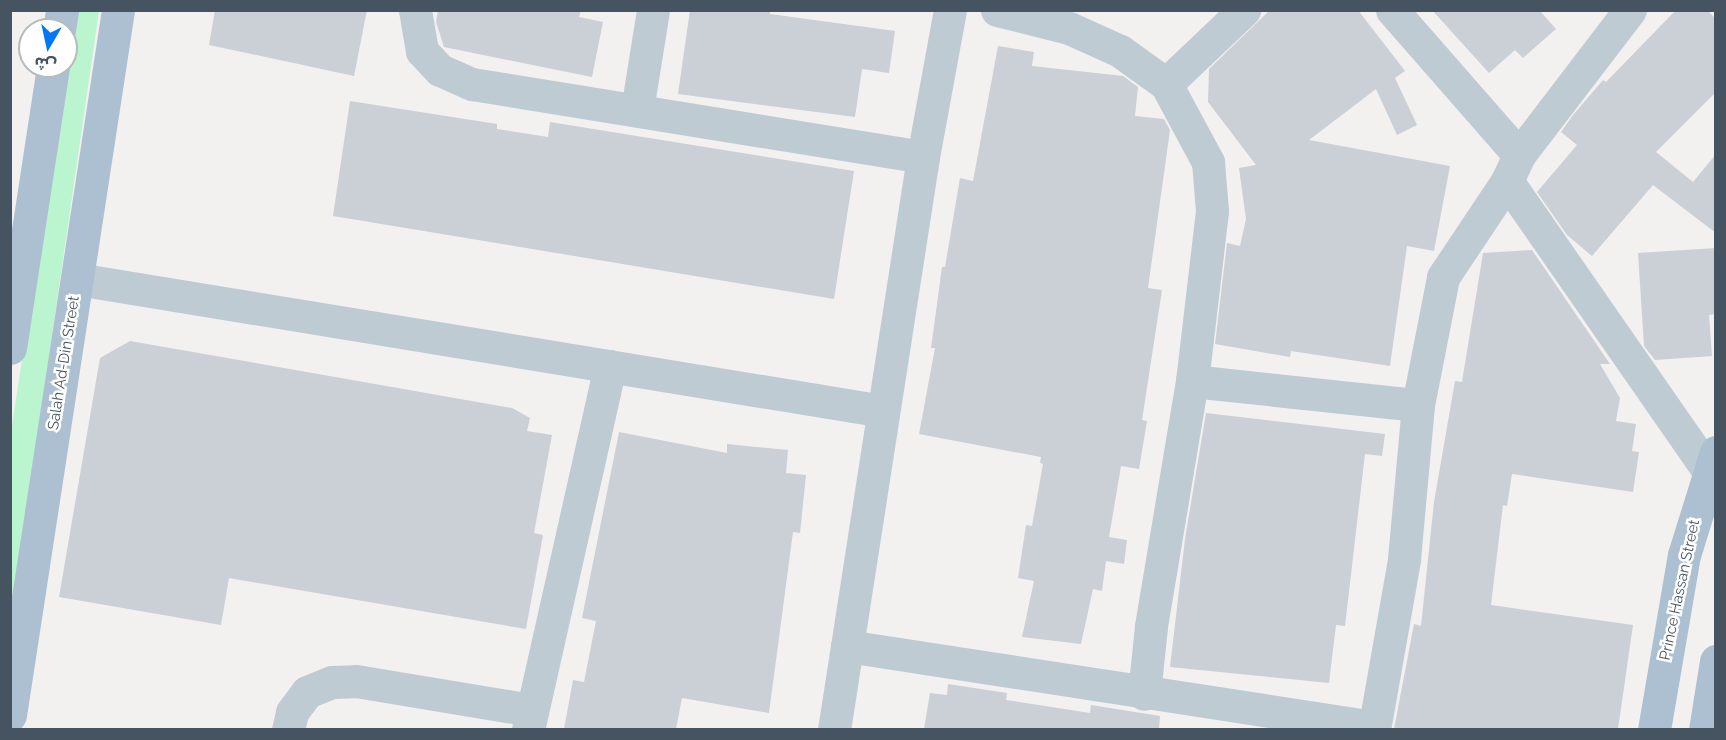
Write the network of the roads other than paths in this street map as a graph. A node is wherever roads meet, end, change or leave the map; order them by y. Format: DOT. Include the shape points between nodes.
graph roads {
  1 [pos="118,10"];
  2 [pos="415,10"];
  3 [pos="653,10"];
  4 [pos="950,10"];
  5 [pos="998,10"];
  6 [pos="1244,10"];
  7 [pos="1392,10"];
  8 [pos="1630,10"];
  9 [pos="51,78"];
  10 [pos="1166,84"];
  11 [pos="637,110"];
  12 [pos="923,157"];
  13 [pos="1513,168"];
  14 [pos="76,279"];
  15 [pos="10,348"];
  16 [pos="610,366"];
  17 [pos="1192,381"];
  18 [pos="1418,405"];
  19 [pos="883,411"];
  20 [pos="1712,461"];
  21 [pos="847,645"];
  22 [pos="1716,661"];
  23 [pos="1143,693"];
  24 [pos="10,715"];
  25 [pos="529,720"];
  26 [pos="1374,728"];
  27 [pos="288,729"];
  28 [pos="834,729"];
  29 [pos="1654,729"];
  30 [pos="1705,729"];
  1 -- 14 [label="main road, Salah Ad-Din Street"];
  2 -- 11 [label="street" via="422,51 440,70 472,84"];
  3 -- 11 [label="street"];
  4 -- 12 [label="street"];
  5 -- 10 [label="street" via="1070,28 1119,51"];
  6 -- 10 [label="street"];
  7 -- 13 [label="street"];
  8 -- 13 [label="street"];
  9 -- 15 [label="main road"];
  10 -- 17 [label="street" via="1208,162 1212,211"];
  11 -- 12 [label="street"];
  12 -- 19 [label="street"];
  13 -- 18 [label="street" via="1443,277"];
  13 -- 20 [label="street"];
  14 -- 16 [label="street"];
  14 -- 24 [label="main road, Salah Ad-Din Street"];
  16 -- 19 [label="street"];
  16 -- 25 [label="street"];
  17 -- 18 [label="street"];
  17 -- 23 [label="street"];
  18 -- 26 [label="street" via="1404,559"];
  19 -- 21 [label="street"];
  20 -- 29 [label="main road, Prince Hassan Street" via="1684,555"];
  21 -- 23 [label="street"];
  21 -- 28 [label="street"];
  22 -- 30 [label="main road"];
  23 -- 26 [label="street"];
  25 -- 27 [label="street" via="356,681 332,682 307,692 292,712"];
}
